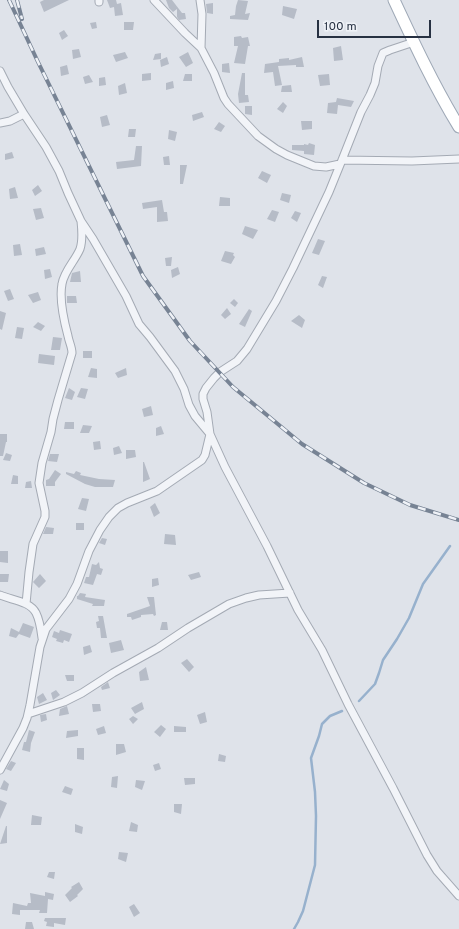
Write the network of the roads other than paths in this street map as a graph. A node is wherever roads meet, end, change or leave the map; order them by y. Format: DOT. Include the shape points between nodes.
graph roads {
  1 [pos="154,0"];
  2 [pos="200,0"];
  3 [pos="394,0"];
  4 [pos="402,0"];
  5 [pos="399,11"];
  6 [pos="414,42"];
  7 [pos="201,48"];
  8 [pos="0,71"];
  9 [pos="24,114"];
  10 [pos="0,123"];
  11 [pos="459,126"];
  12 [pos="459,159"];
  13 [pos="341,162"];
  14 [pos="82,221"];
  15 [pos="210,434"];
  16 [pos="290,593"];
  17 [pos="0,595"];
  18 [pos="26,604"];
  19 [pos="42,638"];
  20 [pos="28,714"];
  21 [pos="0,770"];
  22 [pos="459,896"];
  1 -- 7 [label="street" via="184,34"];
  2 -- 7 [label="street"];
  3 -- 5 [label="main road"];
  4 -- 5 [label="street"];
  5 -- 6 [label="main road"];
  6 -- 11 [label="main road"];
  6 -- 13 [label="street" via="383,53 375,83"];
  7 -- 13 [label="street" via="224,98 258,136 287,155 314,166 326,167"];
  8 -- 9 [label="street"];
  9 -- 10 [label="street"];
  9 -- 14 [label="street" via="46,147"];
  12 -- 13 [label="street"];
  13 -- 15 [label="street" via="293,268 258,331 242,356 220,372 203,394"];
  14 -- 15 [label="street" via="126,296 139,324 175,371 195,416"];
  14 -- 18 [label="street" via="80,250 62,283 64,316 72,354 42,463 39,483 45,511 33,544"];
  15 -- 16 [label="street"];
  15 -- 19 [label="street" via="205,455 196,465 157,490 122,505 109,517 89,551 72,594"];
  16 -- 20 [label="street" via="259,595 229,604 82,693"];
  16 -- 22 [label="street" via="427,855"];
  17 -- 18 [label="street"];
  18 -- 19 [label="street" via="35,612"];
  19 -- 20 [label="street"];
  20 -- 21 [label="street"];
}
